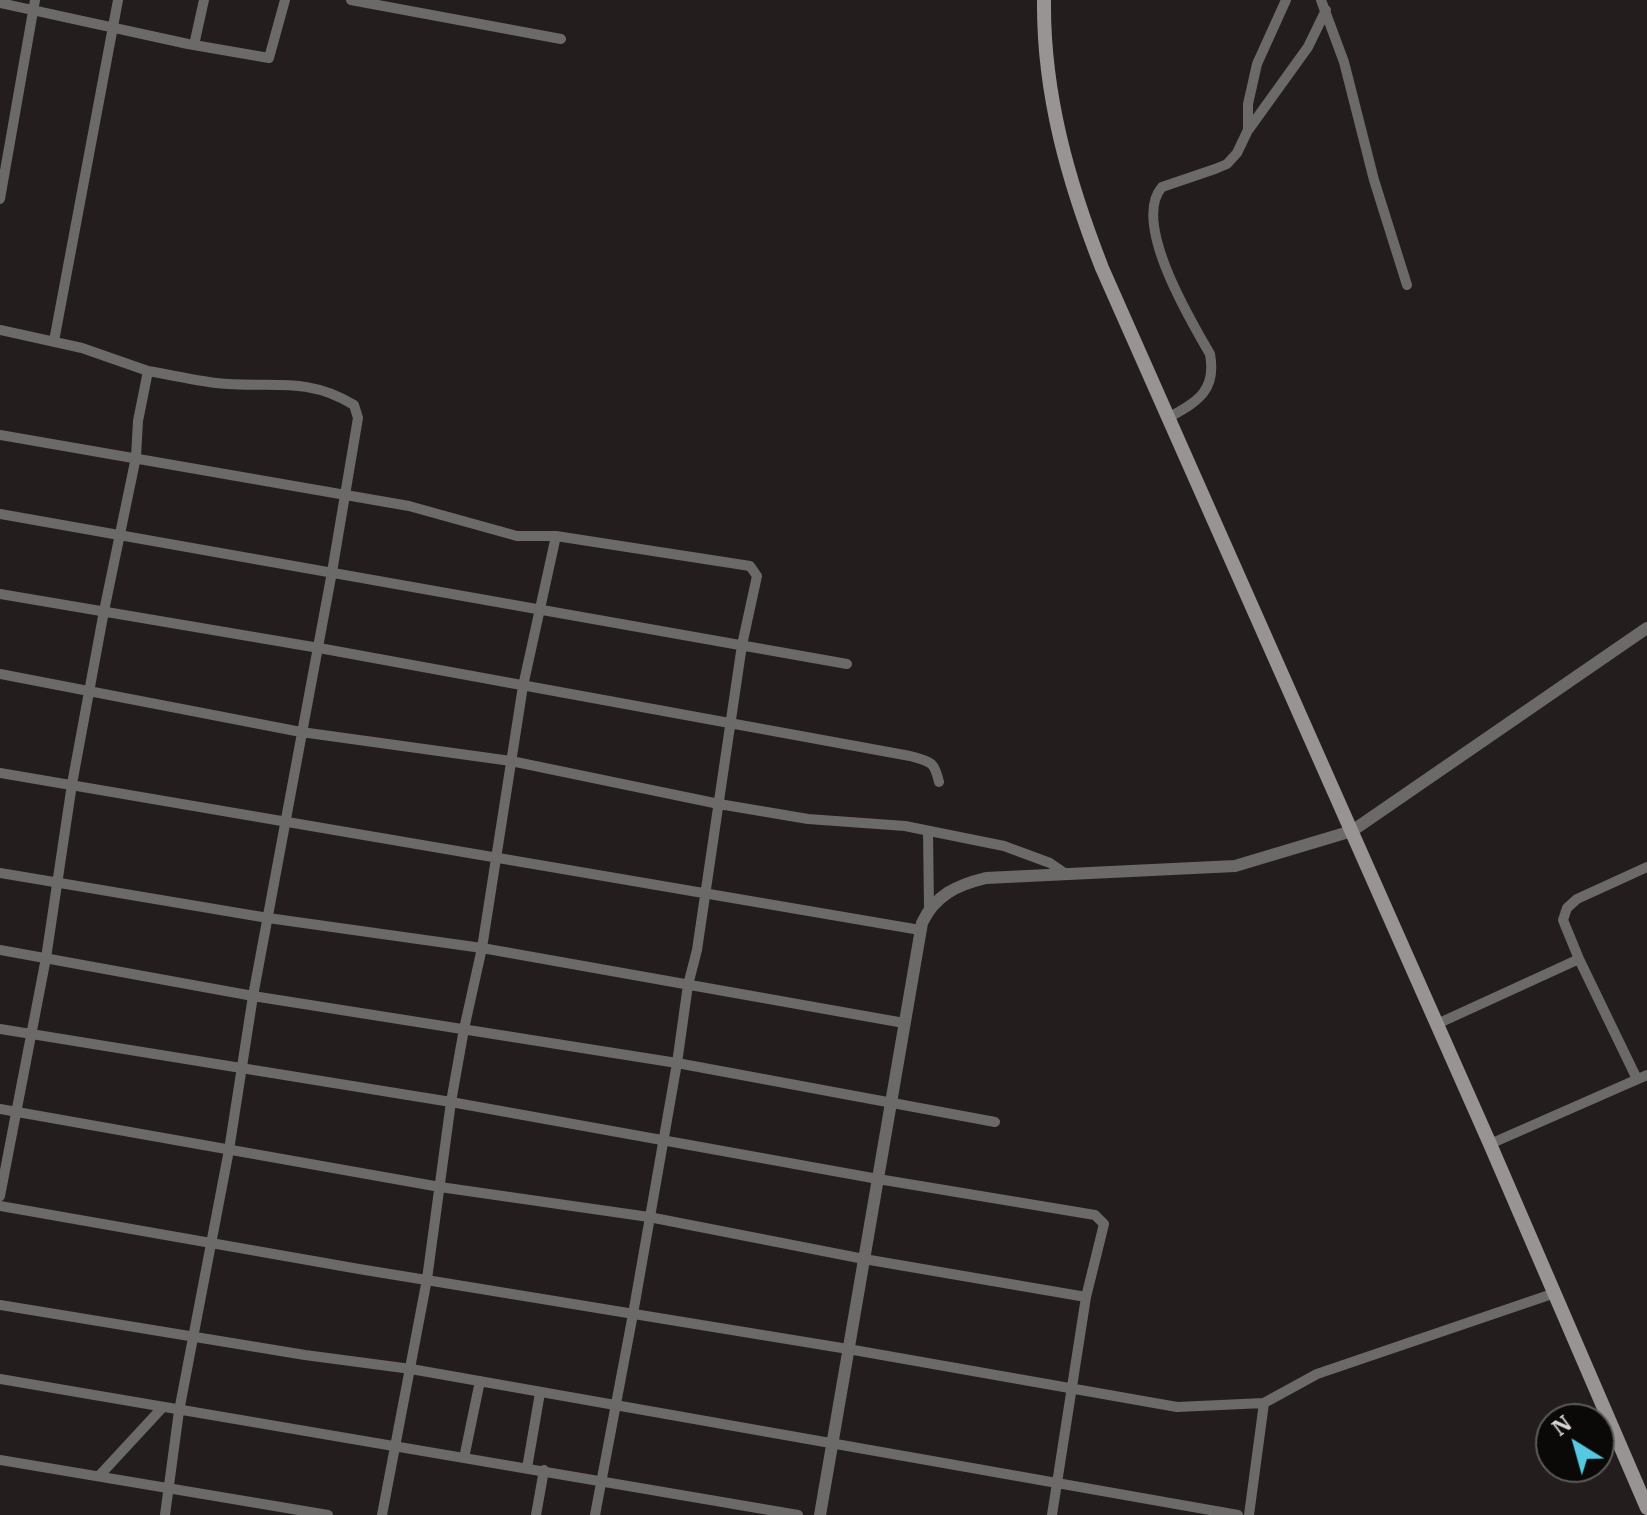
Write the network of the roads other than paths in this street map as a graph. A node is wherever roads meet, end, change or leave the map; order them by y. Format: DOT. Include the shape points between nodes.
graph roads {
  1 [pos="118,0"];
  2 [pos="204,0"];
  3 [pos="285,0"];
  4 [pos="351,0"];
  5 [pos="1044,0"];
  6 [pos="1286,0"];
  7 [pos="0,3"];
  8 [pos="34,5"];
  9 [pos="1324,5"];
  10 [pos="114,26"];
  11 [pos="561,39"];
  12 [pos="194,45"];
  13 [pos="1248,130"];
  14 [pos="5,144"];
  15 [pos="0,199"];
  16 [pos="1407,285"];
  17 [pos="0,330"];
  18 [pos="54,341"];
  19 [pos="148,371"];
  20 [pos="1168,418"];
  21 [pos="0,435"];
  22 [pos="136,457"];
  23 [pos="345,495"];
  24 [pos="0,514"];
  25 [pos="120,533"];
  26 [pos="556,536"];
  27 [pos="332,572"];
  28 [pos="0,594"];
  29 [pos="538,608"];
  30 [pos="104,611"];
  31 [pos="1647,628"];
  32 [pos="742,645"];
  33 [pos="319,648"];
  34 [pos="847,664"];
  35 [pos="0,674"];
  36 [pos="523,686"];
  37 [pos="90,690"];
  38 [pos="730,722"];
  39 [pos="301,732"];
  40 [pos="511,761"];
  41 [pos="0,773"];
  42 [pos="939,782"];
  43 [pos="72,784"];
  44 [pos="719,804"];
  45 [pos="287,822"];
  46 [pos="928,831"];
  47 [pos="1352,831"];
  48 [pos="497,858"];
  49 [pos="1647,867"];
  50 [pos="0,873"];
  51 [pos="1066,874"];
  52 [pos="58,885"];
  53 [pos="706,894"];
  54 [pos="929,908"];
  55 [pos="268,918"];
  56 [pos="920,930"];
  57 [pos="482,948"];
  58 [pos="0,950"];
  59 [pos="46,958"];
  60 [pos="1579,959"];
  61 [pos="688,985"];
  62 [pos="253,996"];
  63 [pos="904,1023"];
  64 [pos="1437,1024"];
  65 [pos="0,1029"];
  66 [pos="464,1029"];
  67 [pos="30,1034"];
  68 [pos="677,1063"];
  69 [pos="242,1068"];
  70 [pos="1642,1077"];
  71 [pos="891,1101"];
  72 [pos="451,1102"];
  73 [pos="0,1109"];
  74 [pos="14,1112"];
  75 [pos="995,1122"];
  76 [pos="663,1140"];
  77 [pos="1490,1144"];
  78 [pos="229,1150"];
  79 [pos="878,1179"];
  80 [pos="440,1187"];
  81 [pos="0,1196"];
  82 [pos="0,1206"];
  83 [pos="649,1217"];
  84 [pos="211,1242"];
  85 [pos="864,1259"];
  86 [pos="427,1279"];
  87 [pos="1555,1293"];
  88 [pos="1086,1297"];
  89 [pos="0,1305"];
  90 [pos="633,1314"];
  91 [pos="193,1337"];
  92 [pos="848,1349"];
  93 [pos="411,1369"];
  94 [pos="0,1379"];
  95 [pos="480,1381"];
  96 [pos="1071,1389"];
  97 [pos="540,1393"];
  98 [pos="1264,1403"];
  99 [pos="615,1406"];
  100 [pos="162,1408"];
  101 [pos="179,1411"];
  102 [pos="832,1443"];
  103 [pos="394,1448"];
  104 [pos="464,1458"];
  105 [pos="0,1460"];
  106 [pos="527,1468"];
  107 [pos="544,1470"];
  108 [pos="99,1476"];
  109 [pos="601,1481"];
  110 [pos="1058,1482"];
  111 [pos="169,1488"];
  112 [pos="1647,1508"];
  113 [pos="165,1515"];
  114 [pos="328,1515"];
  115 [pos="382,1515"];
  116 [pos="536,1515"];
  117 [pos="595,1515"];
  118 [pos="798,1515"];
  119 [pos="820,1515"];
  120 [pos="1052,1515"];
  121 [pos="1238,1515"];
  122 [pos="1249,1515"];
  1 -- 10 [label="street"];
  2 -- 12 [label="street"];
  3 -- 12 [label="street" via="269,58"];
  4 -- 11 [label="street"];
  5 -- 20 [label="main road" via="1052,107 1067,168 1102,268"];
  6 -- 13 [label="street" via="1257,64"];
  7 -- 8 [label="street"];
  8 -- 10 [label="street"];
  8 -- 14 [label="street"];
  9 -- 13 [label="street" via="1308,47"];
  9 -- 16 [label="street"];
  10 -- 12 [label="street"];
  10 -- 18 [label="street"];
  13 -- 20 [label="street" via="1227,164 1162,187 1154,200 1167,274 1212,365 1199,400"];
  14 -- 15 [label="street"];
  17 -- 18 [label="street"];
  18 -- 19 [label="street"];
  19 -- 22 [label="street"];
  19 -- 23 [label="street" via="218,383 299,384 354,405 358,418"];
  20 -- 47 [label="main road"];
  21 -- 22 [label="street"];
  22 -- 23 [label="street"];
  22 -- 25 [label="street"];
  23 -- 26 [label="street" via="409,506 517,536"];
  23 -- 27 [label="street"];
  24 -- 25 [label="street"];
  25 -- 27 [label="street"];
  25 -- 30 [label="street"];
  26 -- 29 [label="street"];
  26 -- 32 [label="street" via="750,566 757,576"];
  27 -- 29 [label="street"];
  27 -- 33 [label="street"];
  28 -- 30 [label="street"];
  29 -- 32 [label="street"];
  29 -- 36 [label="street"];
  30 -- 33 [label="street"];
  30 -- 37 [label="street"];
  31 -- 47 [label="street"];
  32 -- 34 [label="street"];
  32 -- 38 [label="street"];
  33 -- 36 [label="street"];
  33 -- 39 [label="street"];
  35 -- 37 [label="street"];
  36 -- 38 [label="street"];
  36 -- 40 [label="street"];
  37 -- 39 [label="street"];
  37 -- 43 [label="street"];
  38 -- 42 [label="street" via="930,761"];
  38 -- 44 [label="street"];
  39 -- 40 [label="street"];
  39 -- 45 [label="street"];
  40 -- 44 [label="street"];
  40 -- 48 [label="street"];
  41 -- 43 [label="street"];
  43 -- 45 [label="street"];
  43 -- 52 [label="street"];
  44 -- 46 [label="street"];
  44 -- 53 [label="street"];
  45 -- 48 [label="street"];
  45 -- 55 [label="street"];
  46 -- 51 [label="street" via="1004,846"];
  46 -- 54 [label="street"];
  47 -- 51 [label="street" via="1235,866"];
  47 -- 64 [label="main road"];
  48 -- 53 [label="street"];
  48 -- 57 [label="street"];
  49 -- 60 [label="street" via="1584,894 1567,908 1563,920"];
  50 -- 52 [label="street"];
  51 -- 54 [label="street" via="986,878 942,895"];
  52 -- 55 [label="street"];
  52 -- 59 [label="street"];
  53 -- 56 [label="street"];
  53 -- 61 [label="street"];
  54 -- 56 [label="street"];
  55 -- 57 [label="street"];
  55 -- 62 [label="street"];
  56 -- 63 [label="street"];
  57 -- 61 [label="street"];
  57 -- 66 [label="street"];
  58 -- 59 [label="street"];
  59 -- 62 [label="street"];
  59 -- 67 [label="street"];
  60 -- 64 [label="street"];
  60 -- 70 [label="street"];
  61 -- 63 [label="street"];
  61 -- 68 [label="street"];
  62 -- 66 [label="street"];
  62 -- 69 [label="street"];
  63 -- 71 [label="street"];
  64 -- 77 [label="main road"];
  65 -- 67 [label="street"];
  66 -- 68 [label="street"];
  66 -- 72 [label="street"];
  67 -- 69 [label="street"];
  67 -- 74 [label="street"];
  68 -- 71 [label="street"];
  68 -- 76 [label="street"];
  69 -- 72 [label="street"];
  69 -- 78 [label="street"];
  70 -- 77 [label="street"];
  71 -- 75 [label="street"];
  71 -- 79 [label="street"];
  72 -- 76 [label="street"];
  72 -- 80 [label="street"];
  73 -- 74 [label="street"];
  74 -- 78 [label="street"];
  74 -- 81 [label="street"];
  76 -- 79 [label="street"];
  76 -- 83 [label="street"];
  77 -- 87 [label="main road"];
  78 -- 80 [label="street"];
  78 -- 84 [label="street"];
  79 -- 85 [label="street"];
  79 -- 88 [label="street" via="1095,1215 1104,1224"];
  80 -- 83 [label="street"];
  80 -- 86 [label="street"];
  82 -- 84 [label="street"];
  83 -- 85 [label="street"];
  83 -- 90 [label="street"];
  84 -- 86 [label="street"];
  84 -- 91 [label="street"];
  85 -- 88 [label="street"];
  85 -- 92 [label="street"];
  86 -- 90 [label="street"];
  86 -- 93 [label="street"];
  87 -- 98 [label="street" via="1317,1374"];
  87 -- 112 [label="main road"];
  88 -- 96 [label="street"];
  89 -- 91 [label="street"];
  90 -- 92 [label="street"];
  90 -- 99 [label="street"];
  91 -- 93 [label="street"];
  91 -- 101 [label="street"];
  92 -- 96 [label="street"];
  92 -- 102 [label="street"];
  93 -- 95 [label="street"];
  93 -- 103 [label="street"];
  94 -- 100 [label="street"];
  95 -- 97 [label="street"];
  95 -- 104 [label="street"];
  96 -- 98 [label="street" via="1177,1407"];
  96 -- 110 [label="street"];
  97 -- 99 [label="street"];
  97 -- 106 [label="street"];
  98 -- 122 [label="street"];
  99 -- 102 [label="street"];
  99 -- 109 [label="street"];
  100 -- 101 [label="street"];
  100 -- 108 [label="street"];
  101 -- 103 [label="street"];
  101 -- 111 [label="street"];
  102 -- 110 [label="street"];
  102 -- 119 [label="street"];
  103 -- 104 [label="street"];
  103 -- 115 [label="street"];
  104 -- 106 [label="street"];
  105 -- 108 [label="street"];
  106 -- 107 [label="street"];
  107 -- 109 [label="street"];
  107 -- 116 [label="street"];
  108 -- 111 [label="street"];
  109 -- 117 [label="street"];
  109 -- 118 [label="street"];
  110 -- 120 [label="street"];
  110 -- 121 [label="street"];
  111 -- 113 [label="street"];
  111 -- 114 [label="street"];
}
